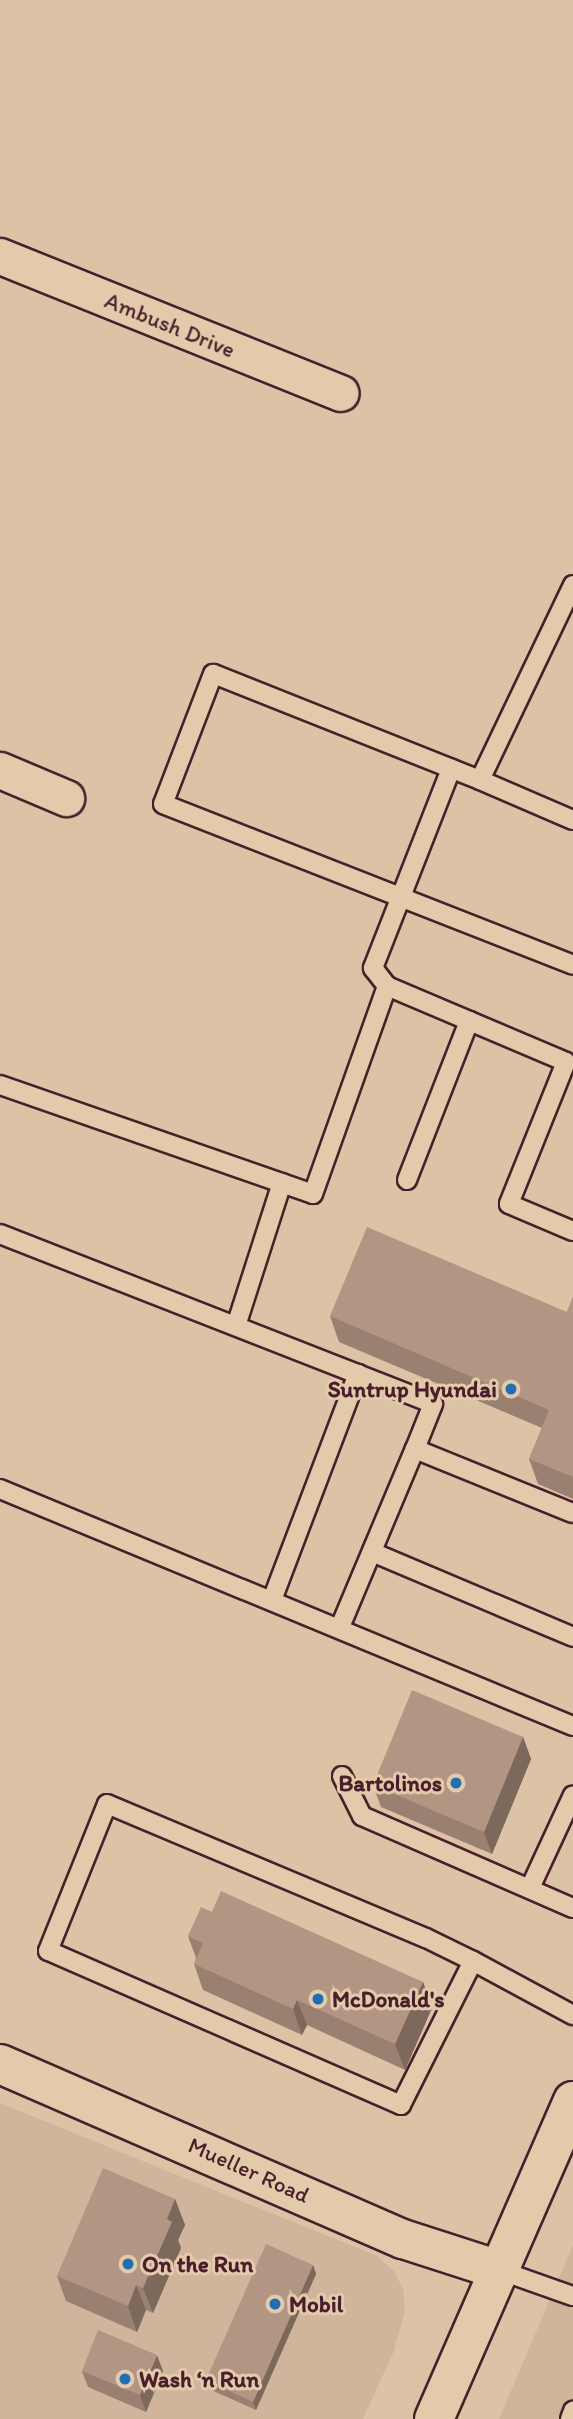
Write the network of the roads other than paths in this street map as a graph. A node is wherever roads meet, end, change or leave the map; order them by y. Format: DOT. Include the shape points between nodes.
graph roads {
  1 [pos="0,256"];
  2 [pos="340,393"];
  3 [pos="573,585"];
  4 [pos="451,769"];
  5 [pos="0,770"];
  6 [pos="480,780"];
  7 [pos="66,797"];
  8 [pos="573,820"];
  9 [pos="399,898"];
  10 [pos="573,965"];
  11 [pos="387,986"];
  12 [pos="469,1021"];
  13 [pos="0,1085"];
  14 [pos="407,1180"];
  15 [pos="282,1183"];
  16 [pos="573,1231"];
  17 [pos="0,1234"];
  18 [pos="236,1326"];
  19 [pos="358,1374"];
  20 [pos="415,1449"];
  21 [pos="0,1489"];
  22 [pos="573,1513"];
  23 [pos="372,1552"];
  24 [pos="272,1600"];
  25 [pos="340,1627"];
  26 [pos="573,1636"];
  27 [pos="573,1726"];
  28 [pos="342,1776"];
  29 [pos="573,1796"];
  30 [pos="530,1888"];
  31 [pos="573,1908"];
  32 [pos="472,1961"];
  33 [pos="573,2015"];
  34 [pos="0,2064"];
  35 [pos="573,2101"];
  36 [pos="499,2270"];
  37 [pos="573,2296"];
  38 [pos="573,2411"];
  39 [pos="434,2419"];
  40 [pos="570,2419"];
  1 -- 2 [label="street, Ambush Drive"];
  3 -- 6 [label="lane"];
  4 -- 6 [label="lane"];
  4 -- 9 [label="lane"];
  4 -- 9 [label="lane" via="213,674 163,804"];
  5 -- 7 [label="street"];
  6 -- 8 [label="lane"];
  9 -- 10 [label="lane"];
  9 -- 11 [label="lane" via="373,968"];
  11 -- 12 [label="lane"];
  11 -- 15 [label="lane" via="313,1194"];
  12 -- 14 [label="lane"];
  12 -- 16 [label="lane" via="566,1062 509,1204"];
  13 -- 15 [label="lane"];
  15 -- 18 [label="lane"];
  17 -- 18 [label="lane"];
  18 -- 19 [label="lane"];
  19 -- 20 [label="lane" via="433,1404"];
  19 -- 24 [label="lane"];
  20 -- 22 [label="lane"];
  20 -- 23 [label="lane"];
  21 -- 24 [label="lane"];
  23 -- 25 [label="lane"];
  23 -- 26 [label="lane"];
  24 -- 25 [label="lane"];
  25 -- 27 [label="lane"];
  28 -- 30 [label="lane" via="362,1816"];
  29 -- 30 [label="lane"];
  30 -- 31 [label="lane"];
  32 -- 32 [label="lane" via="107,1804 48,1951 401,2105"];
  32 -- 33 [label="lane"];
  34 -- 36 [label="street, Mueller Road" via="403,2239"];
  35 -- 36 [label="street"];
  36 -- 37 [label="lane"];
  36 -- 39 [label="street"];
  38 -- 40 [label="lane"];
}
